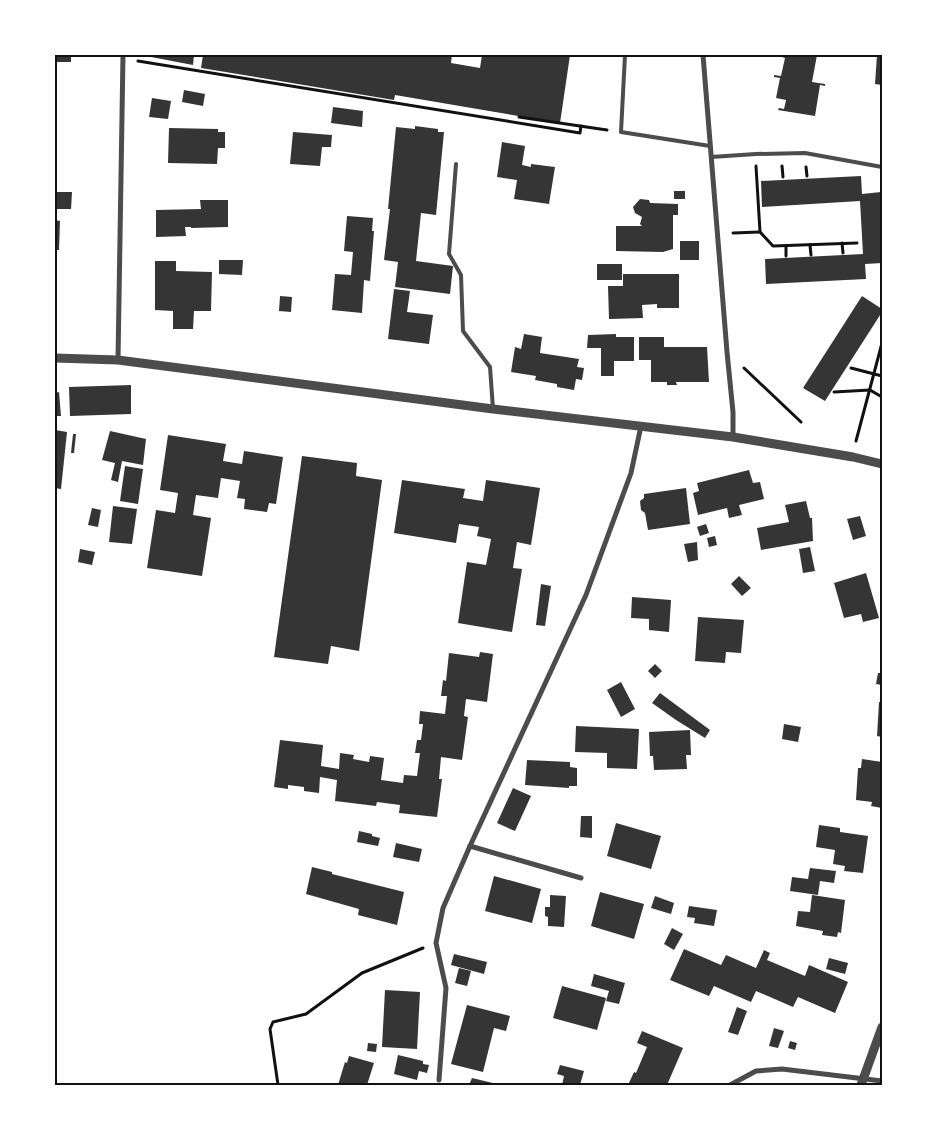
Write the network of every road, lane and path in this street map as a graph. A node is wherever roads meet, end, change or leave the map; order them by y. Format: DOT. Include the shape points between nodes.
graph roads {
  1 [pos="625,55"];
  2 [pos="703,55"];
  3 [pos="123,57"];
  4 [pos="518,116"];
  5 [pos="581,126"];
  6 [pos="622,132"];
  7 [pos="710,146"];
  8 [pos="756,154"];
  9 [pos="711,157"];
  10 [pos="456,164"];
  11 [pos="882,167"];
  12 [pos="760,232"];
  13 [pos="717,234"];
  14 [pos="842,243"];
  15 [pos="857,243"];
  16 [pos="810,245"];
  17 [pos="786,246"];
  18 [pos="843,253"];
  19 [pos="811,255"];
  20 [pos="786,256"];
  21 [pos="882,343"];
  22 [pos="727,352"];
  23 [pos="55,358"];
  24 [pos="118,360"];
  25 [pos="851,368"];
  26 [pos="874,374"];
  27 [pos="882,376"];
  28 [pos="870,390"];
  29 [pos="834,392"];
  30 [pos="882,397"];
  31 [pos="493,409"];
  32 [pos="801,422"];
  33 [pos="641,426"];
  34 [pos="733,437"];
  35 [pos="852,457"];
  36 [pos="882,464"];
  37 [pos="470,846"];
  38 [pos="581,878"];
  39 [pos="436,943"];
  40 [pos="882,1027"];
  41 [pos="439,1080"];
  42 [pos="882,1081"];
  43 [pos="862,1082"];
  44 [pos="278,1085"];
  45 [pos="730,1085"];
  1 -- 6 [label="lane"];
  2 -- 7 [label="street"];
  3 -- 5 [label="path" via="580,134"];
  3 -- 24 [label="street"];
  4 -- 5 [label="path"];
  5 -- 6 [label="path"];
  6 -- 7 [label="lane"];
  7 -- 9 [label="street"];
  8 -- 9 [label="lane"];
  8 -- 11 [label="lane" via="805,154"];
  8 -- 12 [label="path"];
  9 -- 13 [label="street"];
  10 -- 31 [label="lane" via="449,254 460,275 463,331 490,367"];
  12 -- 13 [label="path"];
  12 -- 17 [label="path" via="773,246"];
  13 -- 22 [label="street"];
  14 -- 15 [label="path"];
  14 -- 16 [label="path"];
  14 -- 18 [label="path"];
  16 -- 17 [label="path"];
  16 -- 19 [label="path"];
  17 -- 20 [label="path"];
  21 -- 26 [label="path"];
  22 -- 32 [label="path"];
  22 -- 34 [label="street"];
  23 -- 24 [label="street"];
  24 -- 31 [label="street"];
  25 -- 26 [label="path"];
  26 -- 27 [label="path"];
  26 -- 28 [label="path"];
  28 -- 29 [label="path"];
  28 -- 30 [label="path"];
  28 -- 35 [label="path"];
  31 -- 33 [label="street"];
  33 -- 34 [label="street"];
  33 -- 37 [label="street" via="631,473 586,595"];
  34 -- 35 [label="street"];
  35 -- 36 [label="street"];
  37 -- 38 [label="street"];
  37 -- 39 [label="street" via="443,908"];
  39 -- 41 [label="street" via="446,988"];
  39 -- 44 [label="path" via="362,973 306,1014 273,1022 270,1029"];
  40 -- 43 [label="street"];
  42 -- 43 [label="street"];
  43 -- 45 [label="street" via="782,1069 756,1071"];
}
